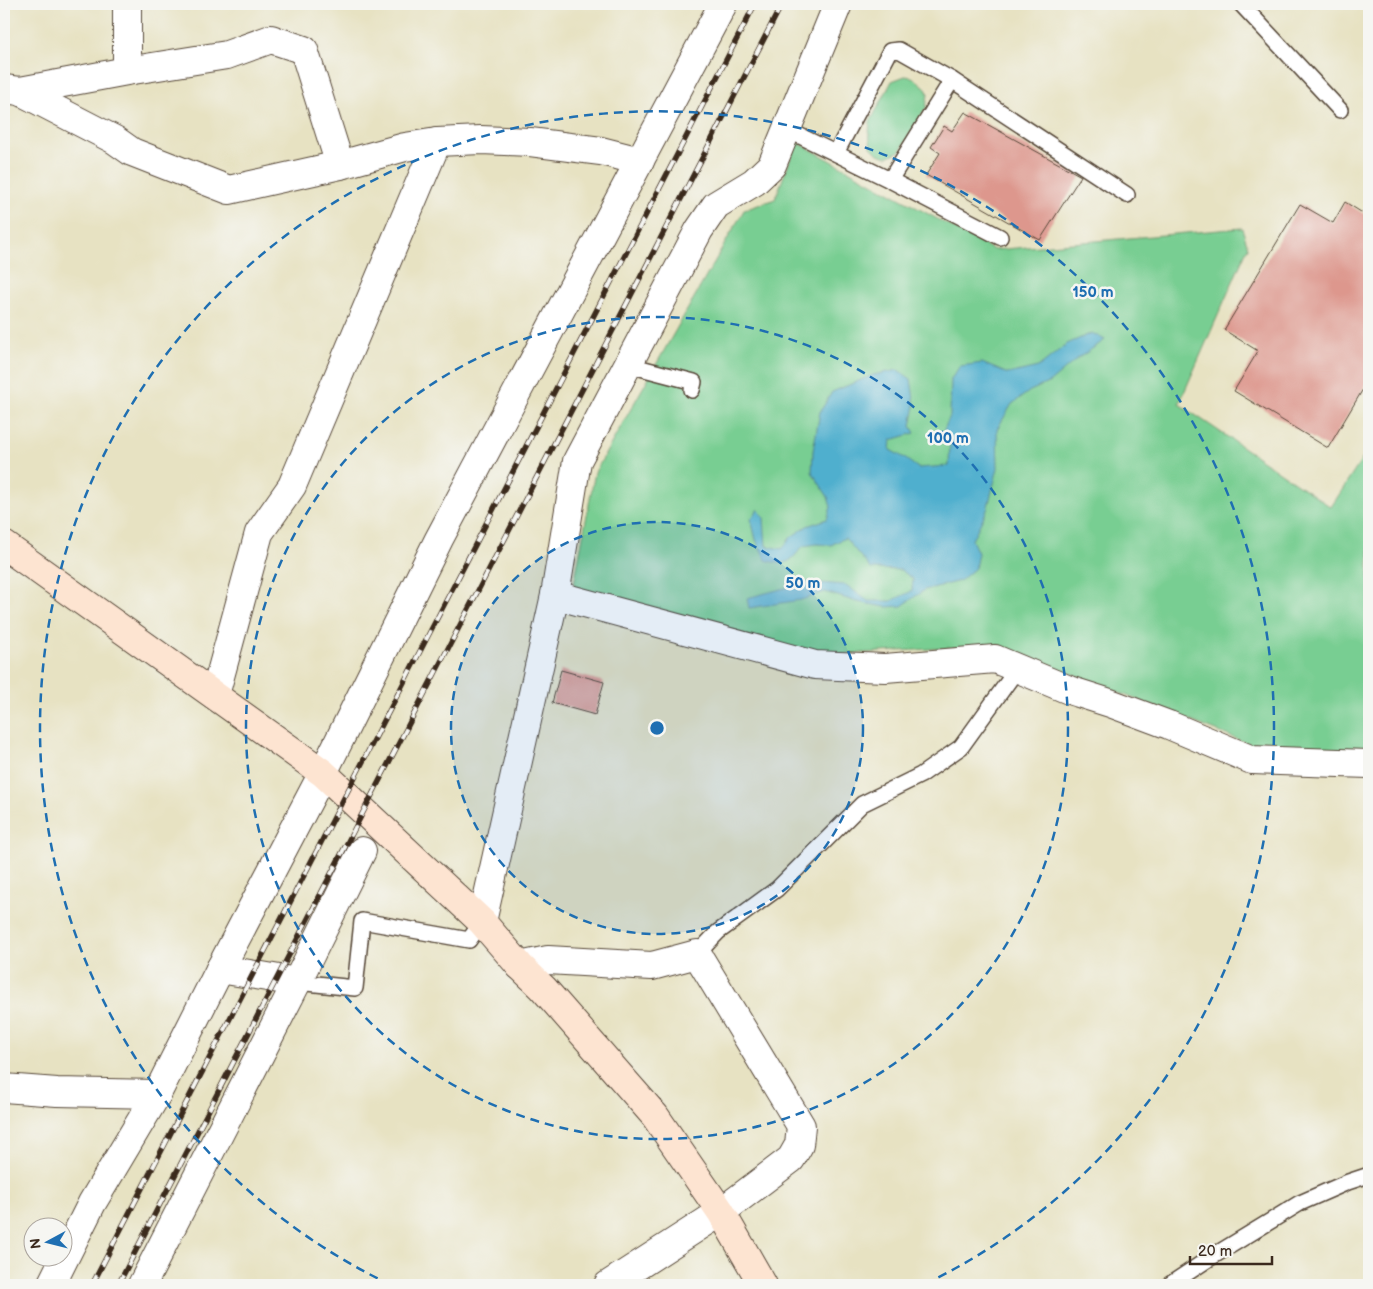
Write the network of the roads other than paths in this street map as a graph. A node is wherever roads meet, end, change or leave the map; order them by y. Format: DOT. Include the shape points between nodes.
graph roads {
  1 [pos="127,4"];
  2 [pos="723,4"];
  3 [pos="838,4"];
  4 [pos="1240,4"];
  5 [pos="127,71"];
  6 [pos="952,80"];
  7 [pos="12,90"];
  8 [pos="1340,110"];
  9 [pos="786,129"];
  10 [pos="437,142"];
  11 [pos="836,153"];
  12 [pos="640,161"];
  13 [pos="340,165"];
  14 [pos="890,180"];
  15 [pos="1127,195"];
  16 [pos="1000,237"];
  17 [pos="629,365"];
  18 [pos="692,390"];
  19 [pos="4,545"];
  20 [pos="555,595"];
  21 [pos="1018,668"];
  22 [pos="215,695"];
  23 [pos="1369,764"];
  24 [pos="323,774"];
  25 [pos="362,851"];
  26 [pos="482,922"];
  27 [pos="697,954"];
  28 [pos="520,966"];
  29 [pos="220,969"];
  30 [pos="297,982"];
  31 [pos="4,1088"];
  32 [pos="157,1094"];
  33 [pos="1369,1174"];
  34 [pos="721,1212"];
  35 [pos="51,1285"];
  36 [pos="142,1285"];
  37 [pos="608,1285"];
  38 [pos="763,1285"];
  39 [pos="1169,1285"];
  1 -- 5 [label="street"];
  2 -- 12 [label="street"];
  3 -- 9 [label="street"];
  4 -- 8 [label="lane"];
  5 -- 7 [label="street"];
  5 -- 13 [label="street" via="227,55 271,39 304,50"];
  6 -- 11 [label="lane" via="898,50 890,51"];
  6 -- 14 [label="lane"];
  6 -- 15 [label="lane"];
  7 -- 13 [label="street" via="115,140 132,152 229,190"];
  9 -- 11 [label="lane"];
  9 -- 17 [label="street" via="772,164 754,182 716,205"];
  10 -- 12 [label="street" via="530,142 601,150"];
  10 -- 13 [label="street" via="405,147"];
  10 -- 22 [label="street" via="292,486 259,532"];
  11 -- 14 [label="lane"];
  12 -- 24 [label="street" via="439,539"];
  14 -- 16 [label="lane"];
  17 -- 18 [label="lane" via="694,382"];
  17 -- 20 [label="street" via="578,461"];
  19 -- 22 [label="street"];
  20 -- 21 [label="street" via="815,665 885,668 995,658"];
  20 -- 26 [label="street"];
  21 -- 23 [label="street" via="1252,760"];
  21 -- 27 [label="lane" via="961,747 921,775 862,804 777,890 718,932"];
  22 -- 24 [label="street"];
  24 -- 26 [label="street"];
  24 -- 29 [label="street"];
  25 -- 30 [label="street"];
  26 -- 28 [label="street"];
  26 -- 30 [label="lane" via="469,940 362,921 355,988"];
  27 -- 28 [label="street" via="652,966 548,960"];
  27 -- 34 [label="street" via="801,1126 799,1145 791,1159"];
  28 -- 34 [label="street" via="655,1116"];
  29 -- 30 [label="street"];
  29 -- 32 [label="street"];
  30 -- 36 [label="street"];
  31 -- 32 [label="street"];
  32 -- 35 [label="street" via="92,1203"];
  33 -- 39 [label="lane" via="1300,1203"];
  34 -- 37 [label="street"];
  34 -- 38 [label="street"];
}
